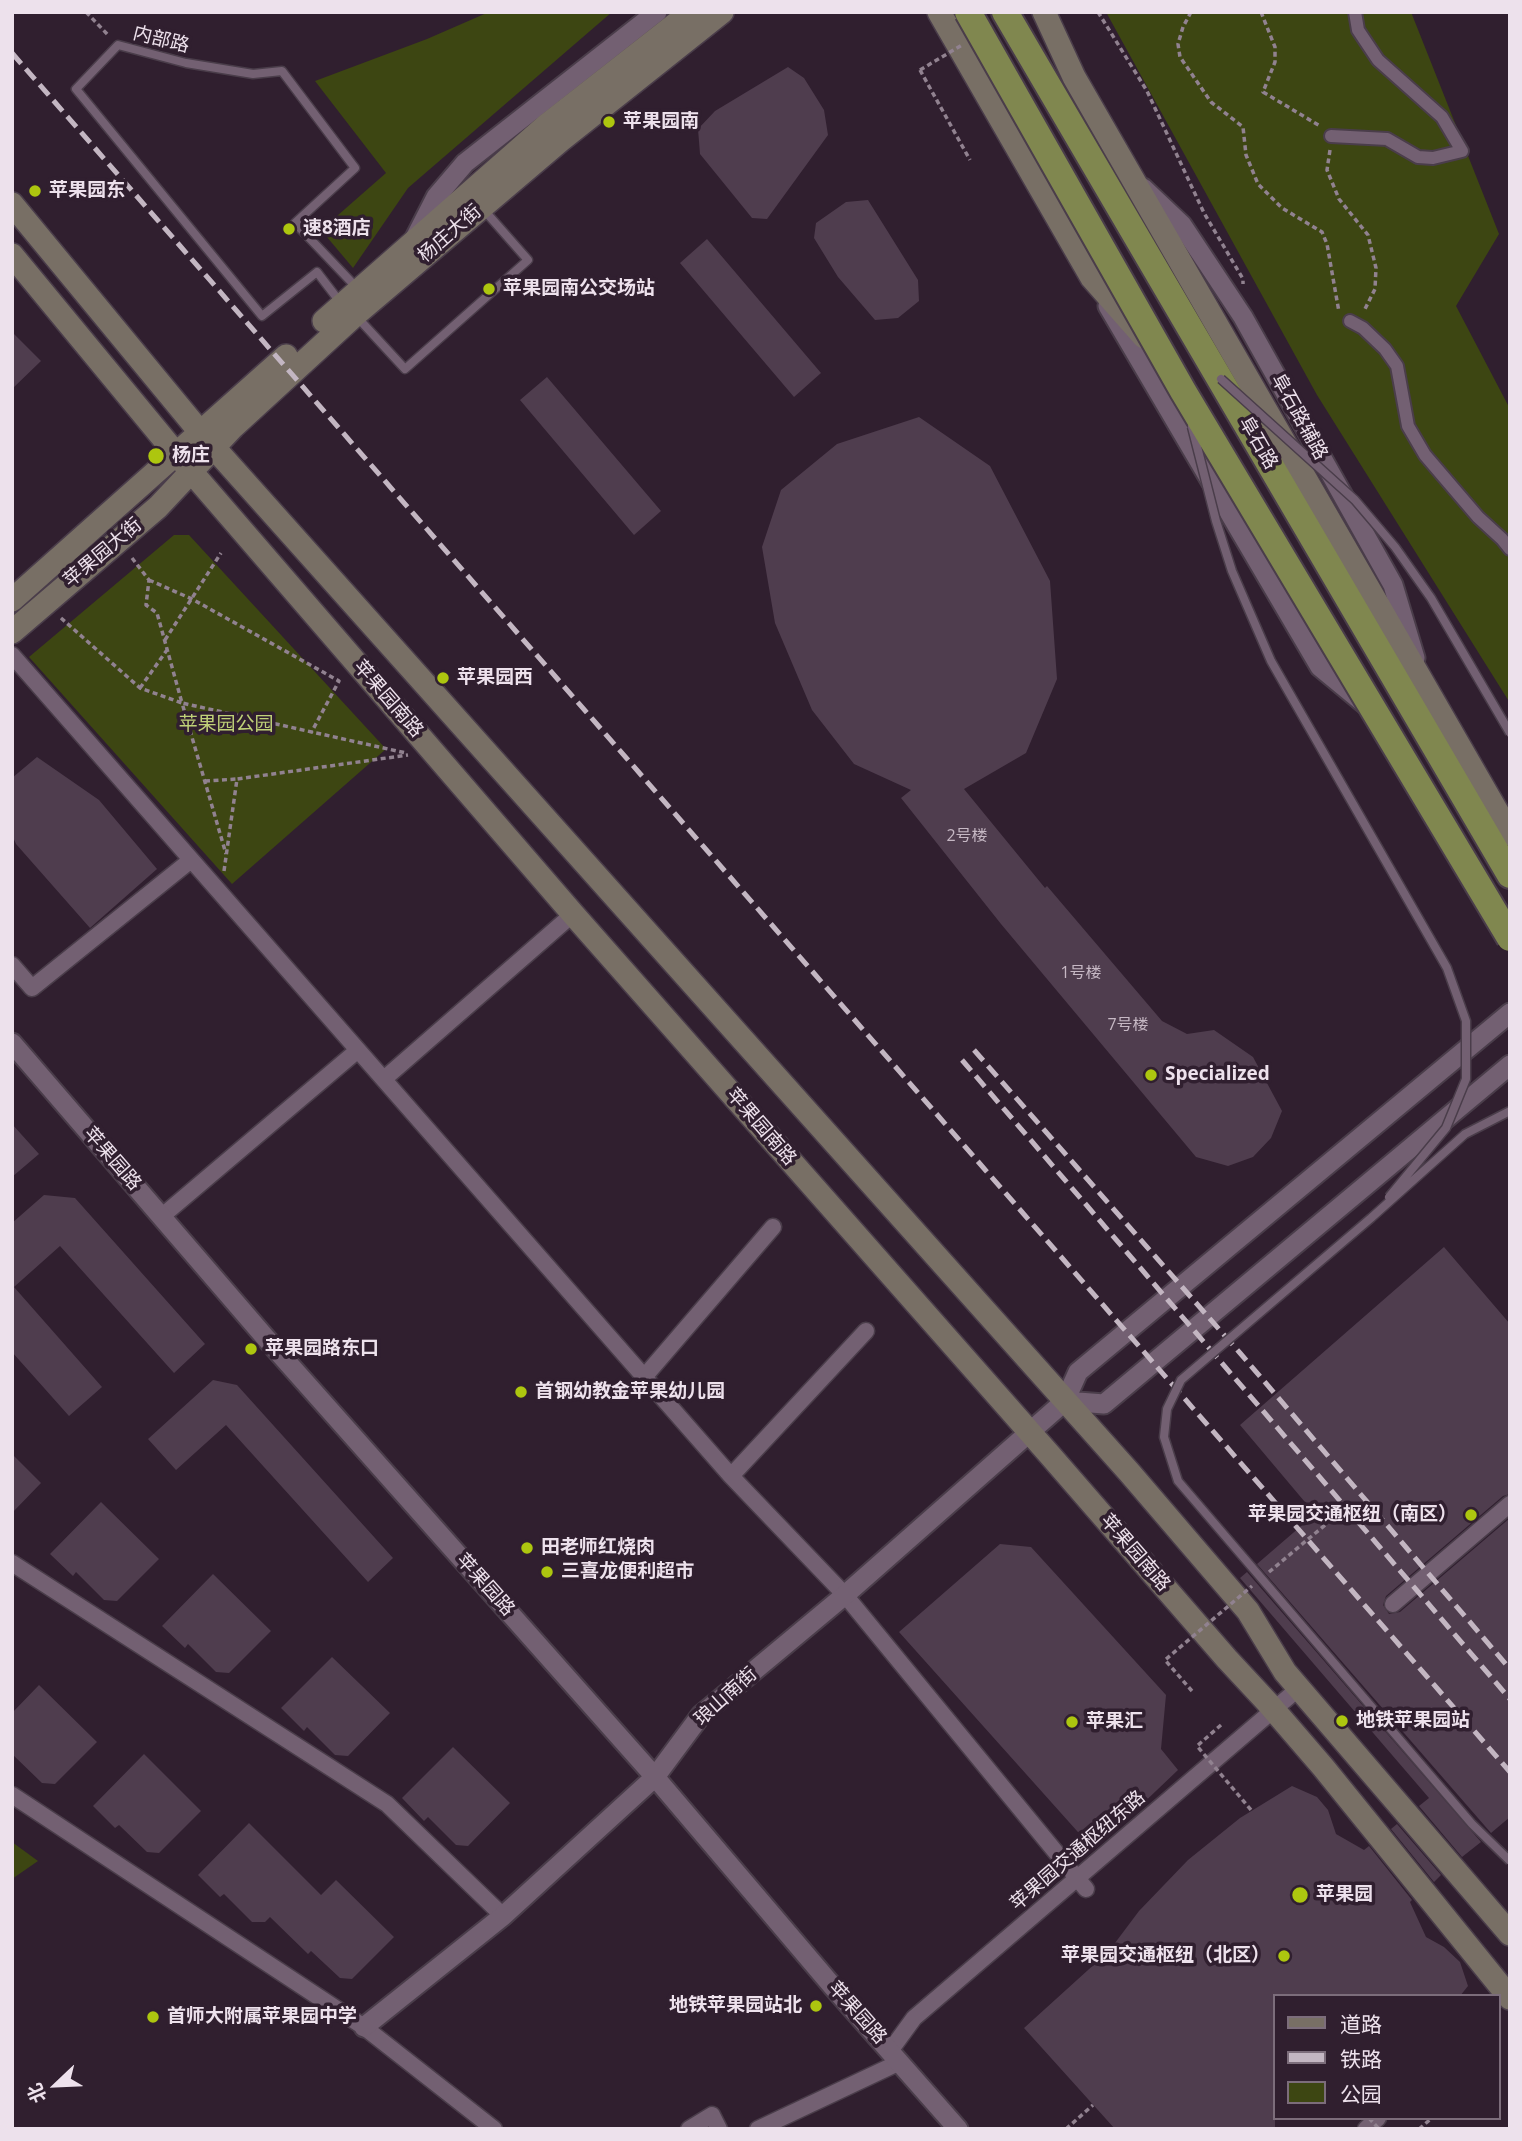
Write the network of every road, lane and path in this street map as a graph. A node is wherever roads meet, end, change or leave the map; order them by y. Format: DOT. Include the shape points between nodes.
graph roads {
  1 [pos="86,12"];
  2 [pos="657,12"];
  3 [pos="691,12"];
  4 [pos="722,12"];
  5 [pos="939,12"];
  6 [pos="1005,12"];
  7 [pos="1044,12"];
  8 [pos="1098,12"];
  9 [pos="1191,12"];
  10 [pos="1261,12"];
  11 [pos="1355,12"];
  12 [pos="962,24"];
  13 [pos="118,45"];
  14 [pos="1331,136"];
  15 [pos="970,160"];
  16 [pos="476,200"];
  17 [pos="12,204"];
  18 [pos="411,245"];
  19 [pos="12,255"];
  20 [pos="331,261"];
  21 [pos="317,272"];
  22 [pos="1092,278"];
  23 [pos="1243,279"];
  24 [pos="352,303"];
  25 [pos="1350,321"];
  26 [pos="1221,379"];
  27 [pos="1183,391"];
  28 [pos="207,440"];
  29 [pos="184,463"];
  30 [pos="1510,549"];
  31 [pos="221,553"];
  32 [pos="132,558"];
  33 [pos="149,580"];
  34 [pos="192,599"];
  35 [pos="12,600"];
  36 [pos="61,618"];
  37 [pos="12,632"];
  38 [pos="164,640"];
  39 [pos="167,650"];
  40 [pos="12,655"];
  41 [pos="140,688"];
  42 [pos="182,703"];
  43 [pos="1386,722"];
  44 [pos="311,733"];
  45 [pos="1510,733"];
  46 [pos="237,779"];
  47 [pos="205,781"];
  48 [pos="1510,834"];
  49 [pos="227,856"];
  50 [pos="191,860"];
  51 [pos="1510,874"];
  52 [pos="221,894"];
  53 [pos="573,914"];
  54 [pos="1510,937"];
  55 [pos="1510,943"];
  56 [pos="12,965"];
  57 [pos="1510,1013"];
  58 [pos="12,1042"];
  59 [pos="358,1050"];
  60 [pos="1510,1065"];
  61 [pos="384,1079"];
  62 [pos="1510,1111"];
  63 [pos="161,1217"];
  64 [pos="1371,1218"];
  65 [pos="773,1227"];
  66 [pos="866,1331"];
  67 [pos="645,1376"];
  68 [pos="1065,1401"];
  69 [pos="1029,1432"];
  70 [pos="732,1476"];
  71 [pos="1510,1504"];
  72 [pos="1325,1525"];
  73 [pos="12,1563"];
  74 [pos="1266,1574"];
  75 [pos="1257,1582"];
  76 [pos="845,1595"];
  77 [pos="1393,1604"];
  78 [pos="1299,1688"];
  79 [pos="1192,1692"];
  80 [pos="1275,1710"];
  81 [pos="1221,1725"];
  82 [pos="655,1777"];
  83 [pos="12,1795"];
  84 [pos="1252,1811"];
  85 [pos="1510,1861"];
  86 [pos="1082,1884"];
  87 [pos="503,1916"];
  88 [pos="1510,1934"];
  89 [pos="1510,1999"];
  90 [pos="364,2027"];
  91 [pos="895,2056"];
  92 [pos="1094,2105"];
  93 [pos="716,2122"];
  94 [pos="494,2129"];
  95 [pos="689,2129"];
  96 [pos="758,2129"];
  97 [pos="958,2129"];
  98 [pos="1066,2129"];
  1 -- 13 [label="path"];
  2 -- 18 [label="street, 杨庄大街" via="465,163 436,197"];
  3 -- 16 [label="main road, 杨庄大街" via="548,124"];
  4 -- 16 [label="main road, 杨庄大街" via="561,140"];
  5 -- 22 [label="main road, 阜石路"];
  6 -- 26 [label="highway, 阜石路"];
  7 -- 48 [label="main road, 阜石路" via="1074,77"];
  8 -- 23 [label="path" via="1147,91 1204,213"];
  9 -- 25 [label="path" via="1178,44 1185,67 1211,102 1243,127 1246,155 1258,184 1283,208 1322,232 1339,313"];
  10 -- 14 [label="path" via="1276,62 1263,92"];
  11 -- 14 [label="street" via="1358,30 1378,60 1442,117 1461,151 1418,157 1387,139"];
  12 -- 15 [label="path, bridge" via="962,47 920,70"];
  12 -- 27 [label="highway, 阜石路, bridge"];
  13 -- 20 [label="lane, 内部路" via="253,74 282,71 355,168 295,223"];
  13 -- 21 [label="lane, 内部路" via="76,89 262,316"];
  14 -- 25 [label="path" via="1327,170 1339,200 1368,235 1376,268 1375,289 1368,304 1359,319"];
  16 -- 18 [label="main road, 杨庄大街"];
  16 -- 24 [label="main road, 杨庄大街"];
  16 -- 24 [label="lane" via="528,260 405,369"];
  17 -- 28 [label="main road, 苹果园南路"];
  18 -- 24 [label="main road, 杨庄大街"];
  19 -- 29 [label="main road, 苹果园南路"];
  20 -- 21 [label="lane"];
  20 -- 24 [label="lane, 内部路"];
  21 -- 24 [label="lane"];
  22 -- 43 [label="main road, 阜石路" via="1202,402"];
  22 -- 43 [label="street" via="1320,667"];
  24 -- 28 [label="main road, 杨庄大街" via="290,372"];
  25 -- 30 [label="street" via="1385,349 1397,366 1408,426 1425,454"];
  26 -- 45 [label="lane, bridge" via="1355,500 1395,547 1431,598"];
  26 -- 51 [label="highway, 阜石路"];
  27 -- 54 [label="highway, 阜石路, bridge"];
  27 -- 64 [label="lane, bridge" via="1224,546 1271,661 1447,968 1466,1021 1466,1079 1446,1128"];
  28 -- 29 [label="main road, 杨庄大街"];
  28 -- 68 [label="main road, 苹果园南路"];
  29 -- 35 [label="main road, 苹果园大街"];
  29 -- 37 [label="main road, 苹果园大街" via="158,507"];
  29 -- 53 [label="main road, 苹果园南路"];
  31 -- 34 [label="path"];
  32 -- 33 [label="path"];
  33 -- 34 [label="path"];
  33 -- 38 [label="path" via="146,605 157,613"];
  34 -- 38 [label="path"];
  34 -- 44 [label="path" via="339,681"];
  36 -- 41 [label="path"];
  38 -- 39 [label="path"];
  39 -- 41 [label="path"];
  39 -- 42 [label="path"];
  40 -- 50 [label="street"];
  41 -- 42 [label="path"];
  42 -- 44 [label="path"];
  42 -- 47 [label="path"];
  43 -- 55 [label="main road, 阜石路"];
  44 -- 46 [label="path" via="411,754"];
  46 -- 47 [label="path"];
  46 -- 49 [label="path"];
  47 -- 49 [label="path"];
  49 -- 52 [label="path"];
  50 -- 52 [label="street"];
  50 -- 56 [label="street" via="32,988"];
  52 -- 59 [label="street"];
  53 -- 61 [label="street"];
  53 -- 69 [label="main road, 苹果园南路"];
  57 -- 68 [label="street" via="1077,1372"];
  58 -- 63 [label="street, 苹果园路"];
  59 -- 61 [label="street"];
  59 -- 63 [label="street"];
  60 -- 68 [label="street" via="1104,1404"];
  61 -- 67 [label="street"];
  62 -- 64 [label="lane, bridge" via="1465,1134"];
  63 -- 82 [label="street, 苹果园路"];
  64 -- 85 [label="lane, bridge" via="1181,1380 1167,1409 1164,1437 1178,1481 1472,1824"];
  65 -- 67 [label="street"];
  66 -- 70 [label="street"];
  67 -- 70 [label="street"];
  68 -- 69 [label="street, 琅山南街"];
  68 -- 78 [label="main road, 苹果园南路" via="1248,1611"];
  69 -- 76 [label="street, 琅山南街"];
  69 -- 80 [label="main road, 苹果园南路"];
  70 -- 76 [label="street"];
  71 -- 77 [label="street"];
  72 -- 74 [label="path, bridge"];
  73 -- 87 [label="street" via="387,1804"];
  75 -- 79 [label="path, bridge" via="1164,1660"];
  76 -- 82 [label="street, 琅山南街" via="701,1715"];
  76 -- 86 [label="street"];
  78 -- 80 [label="street, 苹果园交通枢纽东路"];
  78 -- 88 [label="main road, 苹果园南路"];
  80 -- 86 [label="street, 苹果园交通枢纽东路"];
  80 -- 89 [label="main road, 苹果园南路"];
  81 -- 84 [label="path, bridge" via="1197,1746"];
  82 -- 87 [label="street, 琅山南街"];
  82 -- 91 [label="street, 苹果园路"];
  83 -- 90 [label="street"];
  86 -- 91 [label="street, 苹果园交通枢纽东路" via="914,2018"];
  87 -- 90 [label="street, 琅山南街"];
  90 -- 94 [label="street"];
  91 -- 96 [label="street"];
  91 -- 97 [label="street, 苹果园路"];
  92 -- 98 [label="path"];
  93 -- 95 [label="street"];
}
